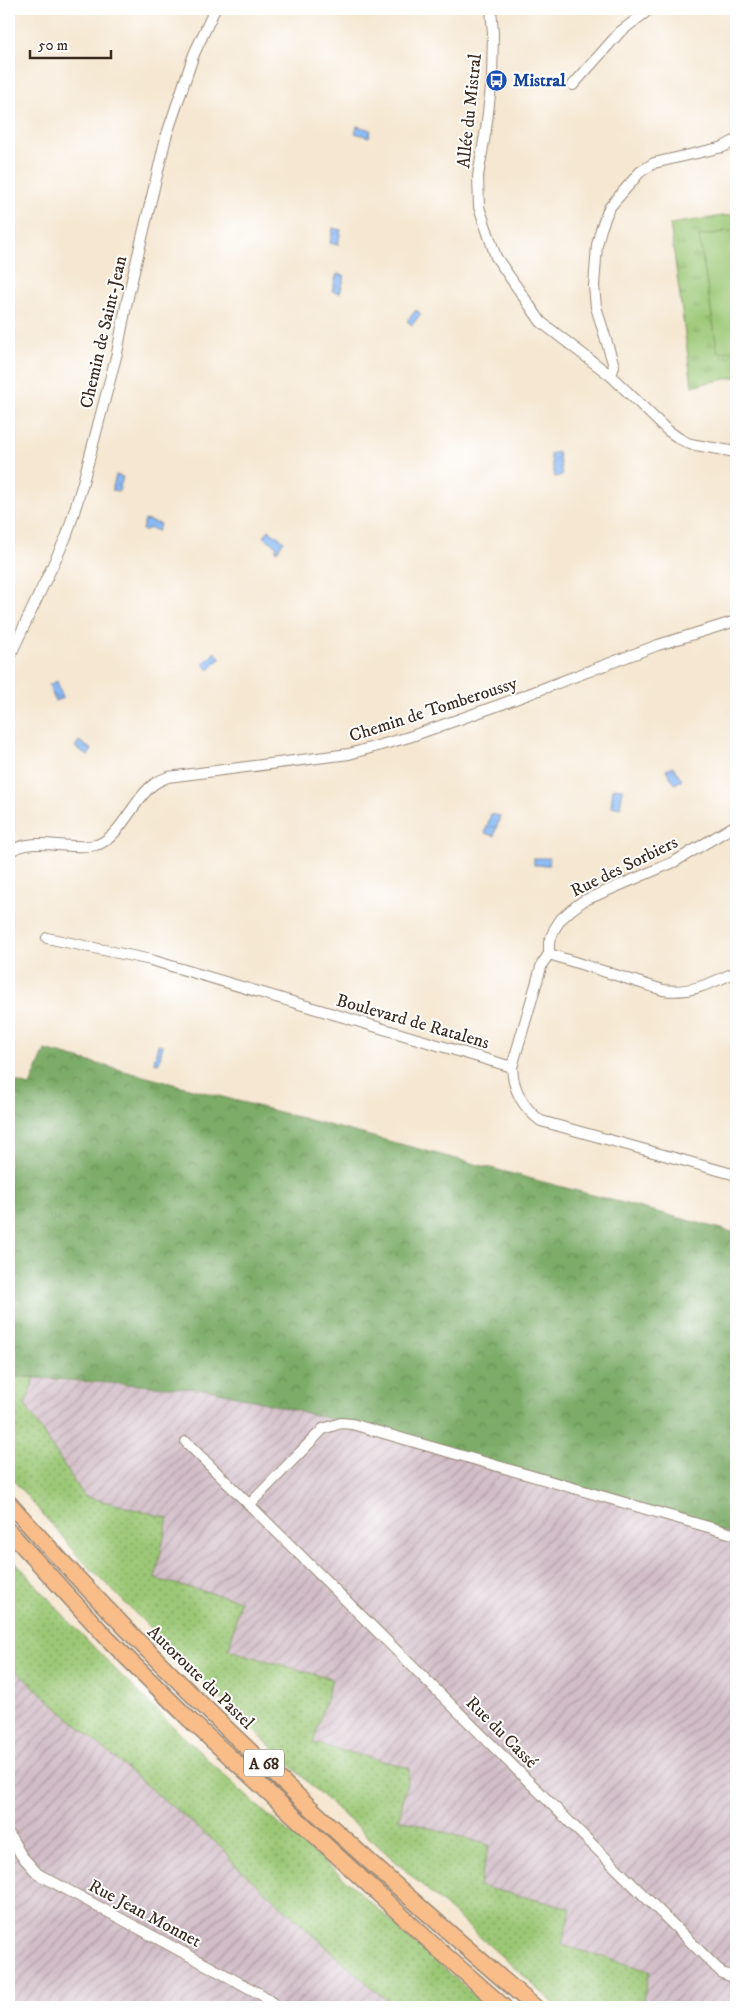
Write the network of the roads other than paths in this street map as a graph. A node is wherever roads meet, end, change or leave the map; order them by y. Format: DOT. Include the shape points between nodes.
graph roads {
  1 [pos="215,9"];
  2 [pos="491,9"];
  3 [pos="650,9"];
  4 [pos="573,85"];
  5 [pos="736,140"];
  6 [pos="611,376"];
  7 [pos="736,452"];
  8 [pos="736,621"];
  9 [pos="9,658"];
  10 [pos="736,825"];
  11 [pos="9,852"];
  12 [pos="47,938"];
  13 [pos="549,954"];
  14 [pos="736,972"];
  15 [pos="512,1067"];
  16 [pos="736,1175"];
  17 [pos="186,1442"];
  18 [pos="9,1503"];
  19 [pos="249,1505"];
  20 [pos="9,1531"];
  21 [pos="736,1535"];
  22 [pos="9,1834"];
  23 [pos="736,1978"];
  24 [pos="277,2007"];
  25 [pos="504,2007"];
  26 [pos="535,2007"];
  1 -- 9 [label="street, Chemin de Saint-Jean" via="194,54 166,137 117,353 70,527"];
  2 -- 6 [label="street, Allée du Mistral" via="492,79 478,176 479,207 485,230 496,257 541,322"];
  3 -- 4 [label="street" via="620,32"];
  5 -- 6 [label="street" via="723,147 654,163 640,172 609,208 600,229 594,286 596,307 614,366"];
  6 -- 7 [label="street, Allée du Mistral" via="680,439"];
  8 -- 11 [label="street, Chemin de Tomberoussy" via="658,645 401,740 349,754 168,777 154,784 118,828 98,844 31,845"];
  10 -- 13 [label="street, Rue des Sorbiers" via="674,862 583,901 555,928"];
  12 -- 15 [label="street, Boulevard de Ratalens" via="151,960"];
  13 -- 14 [label="street" via="674,992 703,986"];
  13 -- 15 [label="street, Rue des Sorbiers" via="542,964"];
  15 -- 16 [label="street" via="515,1090 522,1103 541,1120"];
  17 -- 19 [label="street, Rue du Cassé"];
  18 -- 26 [label="highway, Autoroute du Pastel / A 68" via="144,1648 234,1736"];
  19 -- 21 [label="street" via="323,1429 341,1423"];
  19 -- 23 [label="street, Rue du Cassé" via="722,1972"];
  20 -- 25 [label="highway, A 68" via="109,1640 190,1720"];
  22 -- 24 [label="street, Rue Jean Monnet" via="21,1855 38,1874 262,1995"];
}
